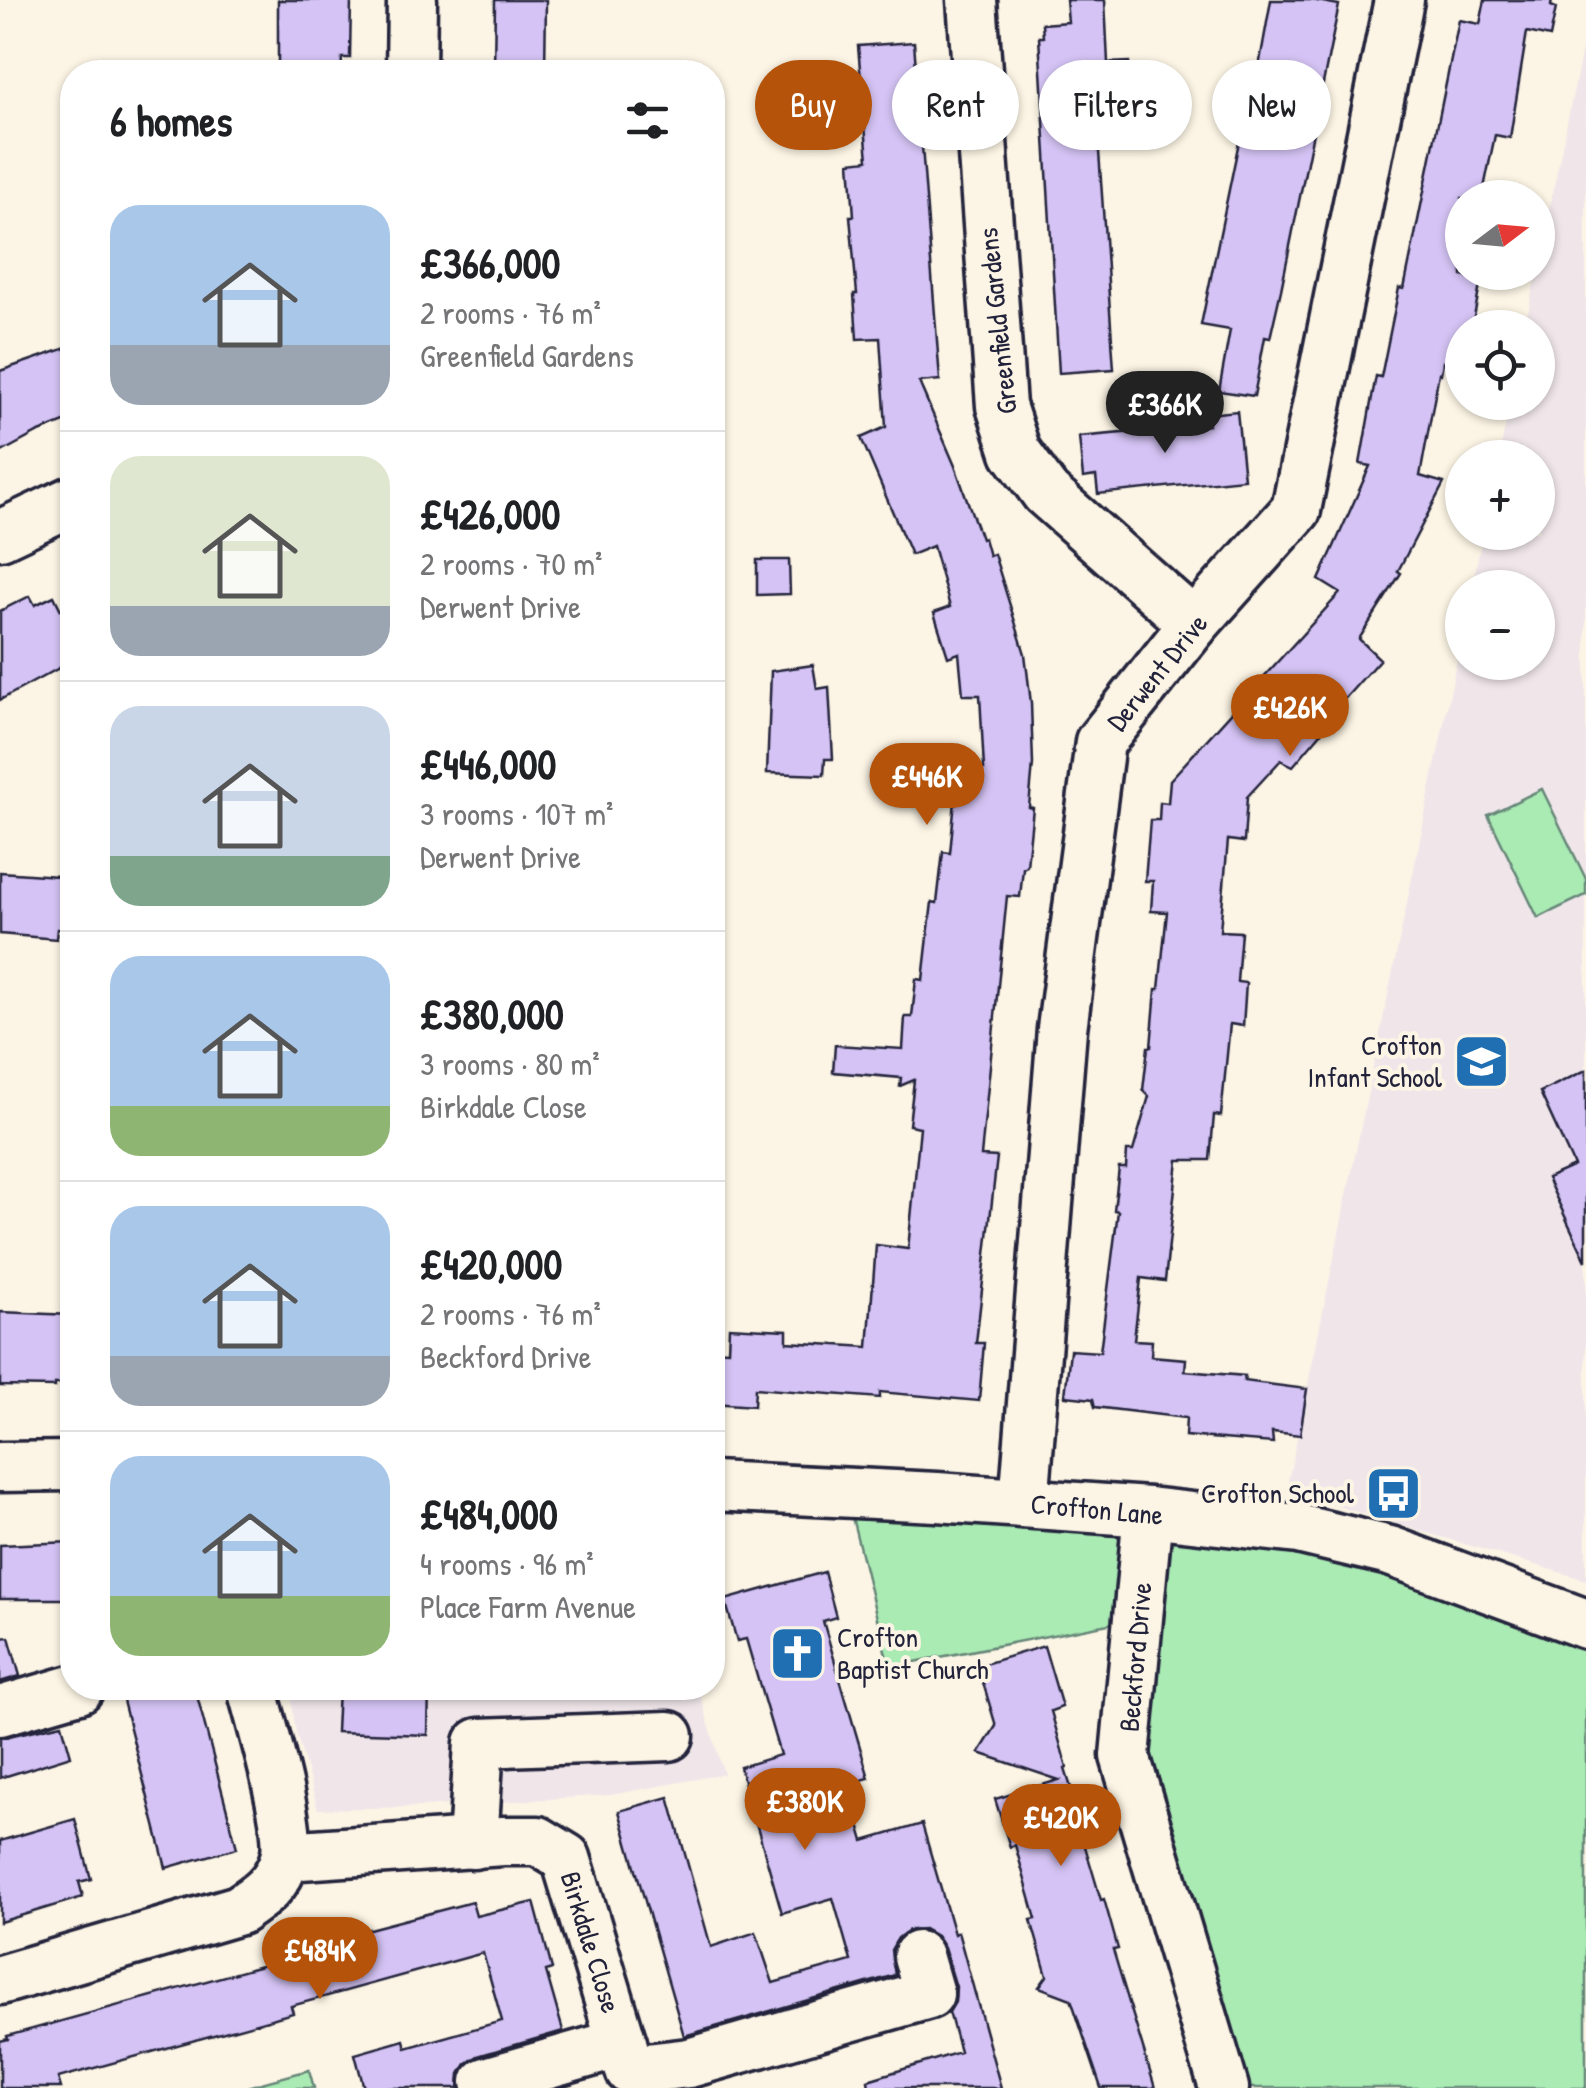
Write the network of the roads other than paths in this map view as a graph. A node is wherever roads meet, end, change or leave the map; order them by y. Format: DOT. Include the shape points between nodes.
graph roads {
  1 [pos="412,0"];
  2 [pos="972,0"];
  3 [pos="1399,0"];
  4 [pos="411,60"];
  5 [pos="60,507"];
  6 [pos="0,536"];
  7 [pos="1194,624"];
  8 [pos="60,1466"];
  9 [pos="0,1467"];
  10 [pos="725,1487"];
  11 [pos="1024,1503"];
  12 [pos="1148,1512"];
  13 [pos="1586,1624"];
  14 [pos="60,1694"];
  15 [pos="255,1700"];
  16 [pos="0,1711"];
  17 [pos="669,1736"];
  18 [pos="472,1844"];
  19 [pos="286,1856"];
  20 [pos="918,1956"];
  21 [pos="0,1980"];
  22 [pos="622,2043"];
  23 [pos="486,2082"];
  24 [pos="1224,2088"];
  1 -- 4 [label="street"];
  2 -- 7 [label="street, Greenfield Gardens" via="1000,406 1016,452 1046,493"];
  3 -- 7 [label="street, Derwent Drive" via="1296,510"];
  5 -- 6 [label="street"];
  7 -- 11 [label="street, Derwent Drive" via="1100,742 1062,1029"];
  8 -- 9 [label="street"];
  10 -- 11 [label="street, Crofton Lane"];
  11 -- 12 [label="street, Crofton Lane"];
  12 -- 13 [label="street, Crofton Lane" via="1298,1529 1390,1551"];
  12 -- 24 [label="street, Beckford Drive" via="1126,1756"];
  14 -- 16 [label="street"];
  15 -- 19 [label="street" via="280,1798"];
  17 -- 18 [label="street" via="478,1743"];
  18 -- 19 [label="street, Birkdale Close"];
  18 -- 22 [label="street, Birkdale Close" via="538,1841 566,1858"];
  19 -- 21 [label="street" via="269,1890 239,1910"];
  20 -- 22 [label="street, Birkdale Close" via="928,1994 688,2063 630,2070"];
  22 -- 23 [label="street"];
}
